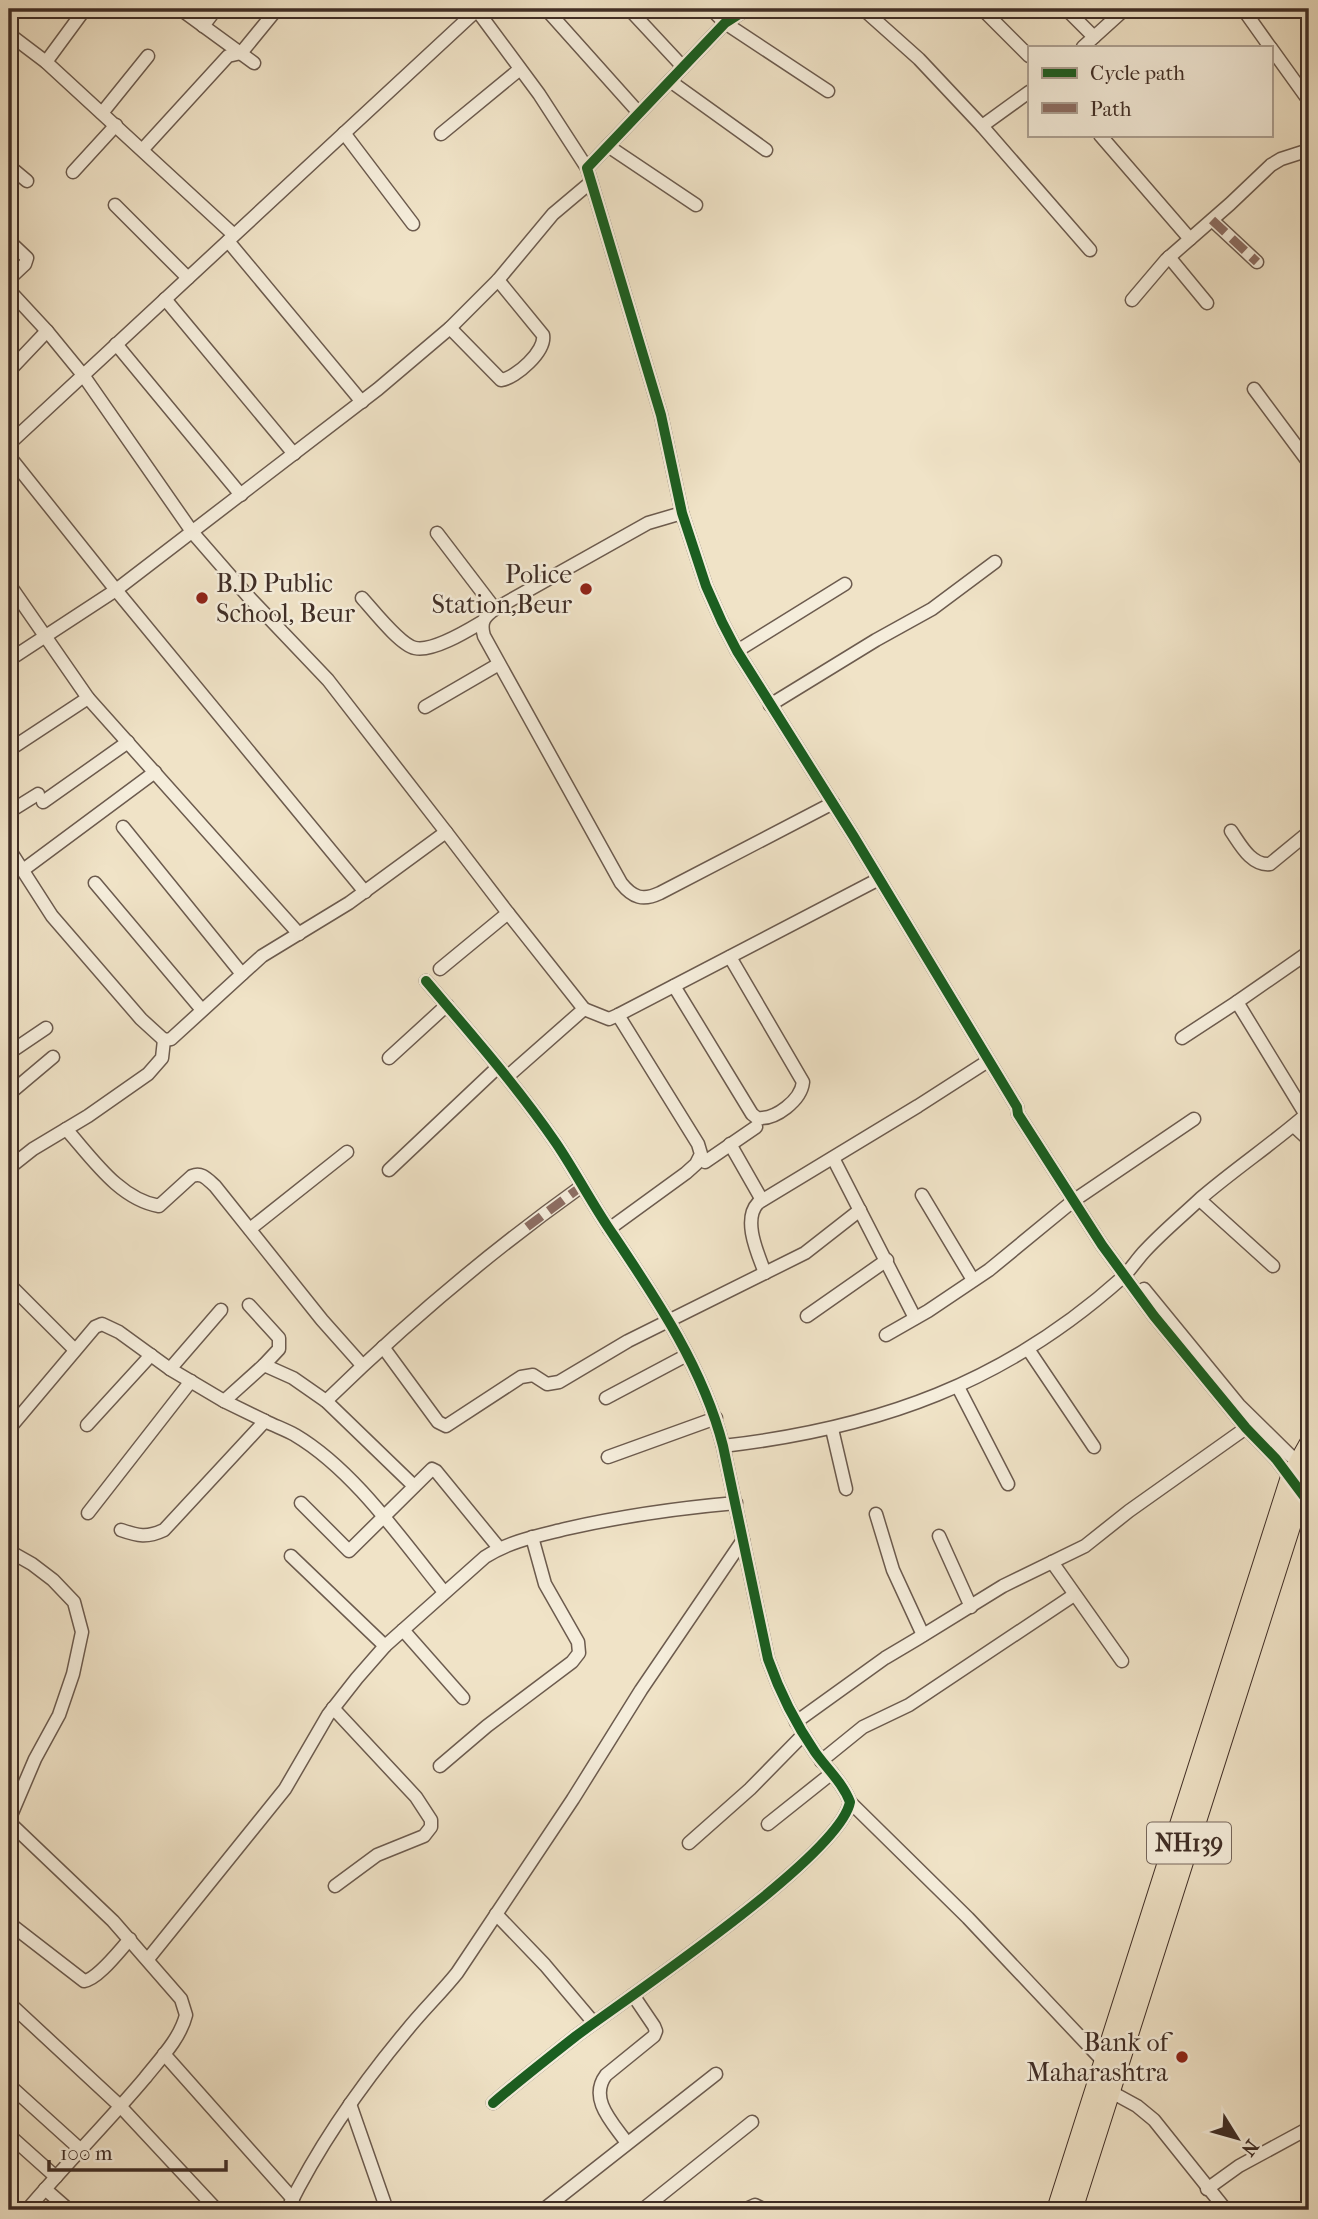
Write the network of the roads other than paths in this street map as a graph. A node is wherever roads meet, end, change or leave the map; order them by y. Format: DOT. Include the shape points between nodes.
graph roads {
  1 [pos="85,9"];
  2 [pos="180,9"];
  3 [pos="216,9"];
  4 [pos="277,9"];
  5 [pos="477,9"];
  6 [pos="546,9"];
  7 [pos="629,9"];
  8 [pos="711,9"];
  9 [pos="747,9"];
  10 [pos="863,9"];
  11 [pos="1066,9"];
  12 [pos="1125,9"];
  13 [pos="1244,9"];
  14 [pos="986,10"];
  15 [pos="725,23"];
  16 [pos="203,26"];
  17 [pos="9,34"];
  18 [pos="1094,37"];
  19 [pos="1084,46"];
  20 [pos="1269,46"];
  21 [pos="1272,51"];
  22 [pos="240,53"];
  23 [pos="148,55"];
  24 [pos="1028,55"];
  25 [pos="47,62"];
  26 [pos="254,63"];
  27 [pos="683,67"];
  28 [pos="520,69"];
  29 [pos="670,81"];
  30 [pos="828,91"];
  31 [pos="1028,93"];
  32 [pos="1309,101"];
  33 [pos="102,113"];
  34 [pos="639,113"];
  35 [pos="116,125"];
  36 [pos="982,126"];
  37 [pos="344,133"];
  38 [pos="441,134"];
  39 [pos="1101,136"];
  40 [pos="608,146"];
  41 [pos="143,149"];
  42 [pos="766,150"];
  43 [pos="1309,150"];
  44 [pos="9,166"];
  45 [pos="587,168"];
  46 [pos="73,172"];
  47 [pos="27,181"];
  48 [pos="591,182"];
  49 [pos="115,205"];
  50 [pos="696,205"];
  51 [pos="1212,220"];
  52 [pos="413,223"];
  53 [pos="231,238"];
  54 [pos="1190,239"];
  55 [pos="9,241"];
  56 [pos="1090,250"];
  57 [pos="1169,257"];
  58 [pos="1256,262"];
  59 [pos="188,278"];
  60 [pos="9,279"];
  61 [pos="498,280"];
  62 [pos="9,290"];
  63 [pos="165,299"];
  64 [pos="1132,300"];
  65 [pos="1207,303"];
  66 [pos="450,328"];
  67 [pos="47,331"];
  68 [pos="116,344"];
  69 [pos="9,371"];
  70 [pos="83,375"];
  71 [pos="1254,388"];
  72 [pos="362,402"];
  73 [pos="9,443"];
  74 [pos="294,454"];
  75 [pos="9,456"];
  76 [pos="1309,463"];
  77 [pos="240,495"];
  78 [pos="682,513"];
  79 [pos="193,533"];
  80 [pos="437,533"];
  81 [pos="995,562"];
  82 [pos="9,584"];
  83 [pos="845,584"];
  84 [pos="116,590"];
  85 [pos="362,598"];
  86 [pos="495,609"];
  87 [pos="482,622"];
  88 [pos="46,636"];
  89 [pos="737,651"];
  90 [pos="9,660"];
  91 [pos="499,664"];
  92 [pos="88,698"];
  93 [pos="770,705"];
  94 [pos="425,706"];
  95 [pos="128,742"];
  96 [pos="9,750"];
  97 [pos="155,772"];
  98 [pos="833,803"];
  99 [pos="9,812"];
  100 [pos="123,827"];
  101 [pos="1231,831"];
  102 [pos="446,832"];
  103 [pos="1309,832"];
  104 [pos="9,849"];
  105 [pos="16,866"];
  106 [pos="879,879"];
  107 [pos="95,883"];
  108 [pos="365,892"];
  109 [pos="508,913"];
  110 [pos="299,934"];
  111 [pos="1309,952"];
  112 [pos="730,957"];
  113 [pos="440,969"];
  114 [pos="242,974"];
  115 [pos="426,981"];
  116 [pos="674,986"];
  117 [pos="1237,1002"];
  118 [pos="447,1005"];
  119 [pos="584,1009"];
  120 [pos="202,1010"];
  121 [pos="618,1015"];
  122 [pos="46,1028"];
  123 [pos="1182,1038"];
  124 [pos="164,1040"];
  125 [pos="9,1053"];
  126 [pos="53,1057"];
  127 [pos="389,1058"];
  128 [pos="988,1061"];
  129 [pos="498,1067"];
  130 [pos="507,1077"];
  131 [pos="9,1094"];
  132 [pos="1307,1113"];
  133 [pos="1194,1119"];
  134 [pos="1294,1126"];
  135 [pos="756,1127"];
  136 [pos="66,1129"];
  137 [pos="1309,1140"];
  138 [pos="730,1144"];
  139 [pos="347,1152"];
  140 [pos="833,1158"];
  141 [pos="705,1162"];
  142 [pos="9,1168"];
  143 [pos="389,1170"];
  144 [pos="582,1186"];
  145 [pos="922,1195"];
  146 [pos="762,1200"];
  147 [pos="1076,1200"];
  148 [pos="1200,1200"];
  149 [pos="860,1210"];
  150 [pos="250,1229"];
  151 [pos="609,1229"];
  152 [pos="887,1261"];
  153 [pos="1273,1266"];
  154 [pos="765,1272"];
  155 [pos="1127,1273"];
  156 [pos="973,1280"];
  157 [pos="9,1284"];
  158 [pos="249,1305"];
  159 [pos="221,1310"];
  160 [pos="807,1316"];
  161 [pos="915,1318"];
  162 [pos="669,1322"];
  163 [pos="886,1335"];
  164 [pos="383,1348"];
  165 [pos="1028,1349"];
  166 [pos="75,1350"];
  167 [pos="151,1355"];
  168 [pos="687,1355"];
  169 [pos="264,1365"];
  170 [pos="362,1365"];
  171 [pos="170,1369"];
  172 [pos="191,1381"];
  173 [pos="957,1387"];
  174 [pos="606,1398"];
  175 [pos="224,1401"];
  176 [pos="326,1401"];
  177 [pos="716,1418"];
  178 [pos="11,1420"];
  179 [pos="265,1421"];
  180 [pos="88,1425"];
  181 [pos="1246,1428"];
  182 [pos="832,1429"];
  183 [pos="1309,1443"];
  184 [pos="723,1446"];
  185 [pos="1094,1447"];
  186 [pos="608,1457"];
  187 [pos="1299,1470"];
  188 [pos="1007,1484"];
  189 [pos="414,1486"];
  190 [pos="846,1489"];
  191 [pos="1307,1491"];
  192 [pos="301,1503"];
  193 [pos="736,1503"];
  194 [pos="88,1513"];
  195 [pos="876,1514"];
  196 [pos="384,1519"];
  197 [pos="121,1530"];
  198 [pos="939,1536"];
  199 [pos="532,1537"];
  200 [pos="743,1540"];
  201 [pos="499,1548"];
  202 [pos="9,1551"];
  203 [pos="291,1556"];
  204 [pos="1052,1562"];
  205 [pos="444,1592"];
  206 [pos="1074,1595"];
  207 [pos="971,1607"];
  208 [pos="403,1630"];
  209 [pos="923,1635"];
  210 [pos="385,1646"];
  211 [pos="1122,1661"];
  212 [pos="463,1698"];
  213 [pos="333,1707"];
  214 [pos="796,1722"];
  215 [pos="1219,1725"];
  216 [pos="803,1735"];
  217 [pos="821,1761"];
  218 [pos="440,1766"];
  219 [pos="832,1773"];
  220 [pos="850,1802"];
  221 [pos="9,1821"];
  222 [pos="768,1824"];
  223 [pos="690,1843"];
  224 [pos="335,1886"];
  225 [pos="496,1914"];
  226 [pos="9,1923"];
  227 [pos="130,1939"];
  228 [pos="148,1959"];
  229 [pos="633,1995"];
  230 [pos="9,2003"];
  231 [pos="594,2023"];
  232 [pos="164,2053"];
  233 [pos="1103,2061"];
  234 [pos="716,2074"];
  235 [pos="9,2085"];
  236 [pos="1103,2088"];
  237 [pos="350,2104"];
  238 [pos="493,2104"];
  239 [pos="120,2106"];
  240 [pos="752,2122"];
  241 [pos="1309,2128"];
  242 [pos="9,2135"];
  243 [pos="627,2143"];
  244 [pos="81,2150"];
  245 [pos="56,2177"];
  246 [pos="45,2189"];
  247 [pos="1207,2189"];
  248 [pos="290,2204"];
  249 [pos="27,2210"];
  250 [pos="69,2210"];
  251 [pos="217,2210"];
  252 [pos="387,2210"];
  253 [pos="543,2210"];
  254 [pos="642,2210"];
  255 [pos="744,2210"];
  256 [pos="765,2210"];
  257 [pos="1056,2210"];
  258 [pos="1073,2210"];
  259 [pos="1226,2210"];
  1 -- 25 [label="street"];
  2 -- 16 [label="street"];
  3 -- 16 [label="street"];
  4 -- 22 [label="street"];
  5 -- 28 [label="street"];
  5 -- 37 [label="street"];
  6 -- 34 [label="street"];
  7 -- 27 [label="street"];
  8 -- 15 [label="street"];
  9 -- 15 [label="street"];
  10 -- 36 [label="street" via="919,59"];
  11 -- 18 [label="street"];
  12 -- 18 [label="street"];
  13 -- 20 [label="street"];
  14 -- 24 [label="street"];
  15 -- 27 [label="street"];
  15 -- 30 [label="street"];
  16 -- 22 [label="street"];
  17 -- 25 [label="street"];
  18 -- 19 [label="street"];
  21 -- 32 [label="street"];
  22 -- 26 [label="street"];
  22 -- 41 [label="street" via="228,56"];
  23 -- 33 [label="street"];
  25 -- 33 [label="street"];
  27 -- 29 [label="street"];
  28 -- 38 [label="street"];
  28 -- 45 [label="street"];
  29 -- 34 [label="street"];
  29 -- 42 [label="street"];
  31 -- 36 [label="street"];
  33 -- 35 [label="street"];
  34 -- 40 [label="street"];
  35 -- 41 [label="street"];
  35 -- 46 [label="street"];
  36 -- 56 [label="street"];
  37 -- 52 [label="street"];
  37 -- 53 [label="street"];
  39 -- 54 [label="street"];
  40 -- 45 [label="street"];
  40 -- 50 [label="street"];
  41 -- 53 [label="street"];
  43 -- 51 [label="street" via="1271,164"];
  44 -- 47 [label="street"];
  45 -- 48 [label="street"];
  48 -- 61 [label="street" via="553,214"];
  48 -- 78 [label="street" via="661,415"];
  49 -- 59 [label="street"];
  51 -- 54 [label="street"];
  51 -- 58 [label="street"];
  53 -- 59 [label="street"];
  53 -- 72 [label="street"];
  54 -- 57 [label="street"];
  55 -- 60 [label="street" via="27,258"];
  57 -- 64 [label="street"];
  57 -- 65 [label="street"];
  59 -- 63 [label="street"];
  61 -- 66 [label="street"];
  61 -- 66 [label="street" via="543,335 542,348 524,366 501,380"];
  62 -- 67 [label="street"];
  63 -- 68 [label="street"];
  63 -- 74 [label="street"];
  66 -- 72 [label="street"];
  67 -- 69 [label="street"];
  67 -- 70 [label="street"];
  68 -- 70 [label="street"];
  68 -- 77 [label="street"];
  70 -- 73 [label="street"];
  70 -- 79 [label="street"];
  71 -- 76 [label="street"];
  72 -- 74 [label="street"];
  74 -- 77 [label="street"];
  75 -- 84 [label="street"];
  77 -- 79 [label="street"];
  78 -- 86 [label="street" via="648,523"];
  78 -- 89 [label="street" via="706,586"];
  79 -- 84 [label="street"];
  79 -- 102 [label="street" via="328,680"];
  80 -- 86 [label="street"];
  81 -- 93 [label="street" via="932,609"];
  82 -- 88 [label="street"];
  83 -- 89 [label="street"];
  84 -- 88 [label="street"];
  84 -- 108 [label="street"];
  85 -- 87 [label="street" via="414,648 450,639"];
  86 -- 87 [label="street"];
  87 -- 91 [label="street"];
  88 -- 90 [label="street"];
  88 -- 92 [label="street"];
  89 -- 93 [label="street"];
  91 -- 94 [label="street"];
  91 -- 98 [label="street" via="621,883 635,896 643,899 660,893"];
  92 -- 95 [label="street"];
  92 -- 96 [label="street"];
  93 -- 98 [label="street"];
  95 -- 97 [label="street"];
  95 -- 99 [label="street" via="41,798"];
  97 -- 105 [label="street"];
  97 -- 110 [label="street"];
  98 -- 106 [label="street"];
  100 -- 114 [label="street"];
  101 -- 103 [label="street" via="1263,865"];
  102 -- 108 [label="street"];
  102 -- 109 [label="street"];
  104 -- 105 [label="street"];
  105 -- 124 [label="street" via="52,916"];
  106 -- 112 [label="street"];
  106 -- 128 [label="street"];
  107 -- 120 [label="street"];
  108 -- 110 [label="street"];
  109 -- 113 [label="street"];
  109 -- 119 [label="street"];
  110 -- 114 [label="street"];
  111 -- 117 [label="street"];
  112 -- 116 [label="street"];
  112 -- 116 [label="street" via="803,1082 799,1094 769,1117 752,1114"];
  114 -- 120 [label="street"];
  115 -- 118 [label="street"];
  116 -- 121 [label="street"];
  117 -- 123 [label="street"];
  117 -- 132 [label="street"];
  118 -- 127 [label="street"];
  118 -- 129 [label="street"];
  119 -- 121 [label="street" via="609,1018"];
  119 -- 130 [label="street"];
  120 -- 124 [label="street" via="171,1039"];
  121 -- 151 [label="street" via="701,1154 685,1173"];
  122 -- 125 [label="street"];
  124 -- 136 [label="street" via="162,1058 148,1074"];
  126 -- 131 [label="street"];
  128 -- 140 [label="street"];
  128 -- 147 [label="street" via="1017,1107 1024,1110"];
  129 -- 130 [label="street"];
  129 -- 143 [label="street"];
  130 -- 144 [label="street"];
  132 -- 134 [label="street"];
  133 -- 147 [label="street"];
  134 -- 137 [label="street"];
  134 -- 148 [label="street"];
  135 -- 138 [label="street"];
  136 -- 142 [label="street"];
  136 -- 150 [label="street" via="116,1184 149,1204 159,1206 198,1174 215,1186"];
  138 -- 141 [label="street"];
  138 -- 146 [label="street"];
  139 -- 150 [label="street"];
  140 -- 146 [label="street"];
  140 -- 149 [label="street"];
  144 -- 151 [label="street"];
  144 -- 164 [label="street" via="492,1254"];
  145 -- 156 [label="street"];
  146 -- 154 [label="street" via="752,1209 751,1221"];
  147 -- 155 [label="street"];
  147 -- 156 [label="street"];
  148 -- 153 [label="street"];
  148 -- 155 [label="street"];
  149 -- 152 [label="street"];
  149 -- 154 [label="street" via="805,1253"];
  150 -- 170 [label="street"];
  151 -- 162 [label="street"];
  152 -- 160 [label="street"];
  152 -- 161 [label="street"];
  154 -- 162 [label="street"];
  155 -- 165 [label="street"];
  155 -- 181 [label="street" via="1183,1352"];
  155 -- 187 [label="street"];
  156 -- 161 [label="street"];
  157 -- 166 [label="street"];
  158 -- 169 [label="street" via="279,1338 279,1349"];
  159 -- 171 [label="street"];
  161 -- 163 [label="street"];
  162 -- 164 [label="street" via="559,1382 547,1384 533,1376 521,1377 446,1426 438,1422"];
  162 -- 168 [label="street"];
  164 -- 170 [label="street"];
  165 -- 173 [label="street"];
  165 -- 185 [label="street"];
  166 -- 167 [label="street" via="102,1324"];
  166 -- 178 [label="street"];
  167 -- 171 [label="street"];
  167 -- 180 [label="street"];
  168 -- 174 [label="street"];
  168 -- 177 [label="street"];
  169 -- 175 [label="street"];
  169 -- 176 [label="street"];
  170 -- 176 [label="street"];
  171 -- 172 [label="street"];
  172 -- 175 [label="street"];
  172 -- 194 [label="street"];
  173 -- 182 [label="street"];
  173 -- 188 [label="street"];
  175 -- 179 [label="street"];
  176 -- 189 [label="street"];
  177 -- 184 [label="street"];
  177 -- 186 [label="street"];
  179 -- 196 [label="street" via="316,1449"];
  179 -- 197 [label="street" via="164,1530 152,1536"];
  181 -- 187 [label="street"];
  181 -- 204 [label="street" via="1085,1546"];
  182 -- 184 [label="street"];
  182 -- 190 [label="street"];
  183 -- 187 [label="highway, NH139"];
  184 -- 193 [label="street"];
  187 -- 191 [label="street"];
  187 -- 215 [label="highway, NH139"];
  189 -- 196 [label="street"];
  189 -- 201 [label="street" via="427,1472 436,1471"];
  191 -- 215 [label="highway, NH139"];
  192 -- 196 [label="street" via="349,1551"];
  193 -- 199 [label="street" via="644,1513"];
  193 -- 200 [label="street"];
  195 -- 209 [label="street" via="893,1570"];
  196 -- 205 [label="street"];
  198 -- 207 [label="street"];
  199 -- 201 [label="street"];
  199 -- 218 [label="street" via="545,1584 578,1642 579,1653"];
  200 -- 214 [label="street" via="768,1659"];
  200 -- 225 [label="street"];
  201 -- 205 [label="street"];
  202 -- 221 [label="street" via="53,1580 74,1602 82,1632 59,1715"];
  203 -- 210 [label="street"];
  204 -- 206 [label="street"];
  204 -- 207 [label="street"];
  205 -- 208 [label="street"];
  206 -- 211 [label="street"];
  206 -- 217 [label="street" via="909,1705 863,1727"];
  207 -- 209 [label="street"];
  208 -- 210 [label="street"];
  208 -- 212 [label="street"];
  209 -- 214 [label="street"];
  210 -- 213 [label="street"];
  213 -- 224 [label="street" via="416,1797 431,1820 425,1836 377,1855"];
  213 -- 228 [label="street" via="289,1782"];
  214 -- 216 [label="street"];
  215 -- 233 [label="highway, NH139"];
  215 -- 236 [label="highway, NH139"];
  216 -- 217 [label="street"];
  216 -- 223 [label="street"];
  217 -- 219 [label="street"];
  219 -- 220 [label="street"];
  219 -- 222 [label="street"];
  220 -- 229 [label="street" via="845,1818 804,1863"];
  220 -- 233 [label="street"];
  221 -- 227 [label="street"];
  225 -- 231 [label="street"];
  225 -- 237 [label="street" via="443,1991 409,2026"];
  226 -- 227 [label="street" via="84,1981 96,1975"];
  227 -- 228 [label="street"];
  228 -- 232 [label="street" via="185,2007 184,2024"];
  229 -- 231 [label="street"];
  229 -- 243 [label="street" via="656,2031 606,2075 598,2097"];
  230 -- 239 [label="street"];
  231 -- 238 [label="street"];
  232 -- 239 [label="street"];
  232 -- 248 [label="street"];
  233 -- 236 [label="highway, NH139"];
  234 -- 243 [label="street"];
  235 -- 244 [label="street"];
  236 -- 247 [label="street" via="1154,2120"];
  236 -- 257 [label="highway, NH139"];
  236 -- 258 [label="highway, NH139"];
  237 -- 248 [label="street"];
  237 -- 252 [label="street"];
  239 -- 244 [label="street"];
  239 -- 251 [label="street"];
  240 -- 254 [label="street"];
  241 -- 247 [label="street"];
  242 -- 245 [label="street"];
  243 -- 253 [label="street"];
  244 -- 245 [label="street"];
  245 -- 246 [label="street"];
  246 -- 249 [label="street"];
  246 -- 250 [label="street"];
  247 -- 259 [label="street"];
  255 -- 256 [label="street" via="755,2205"];
}
